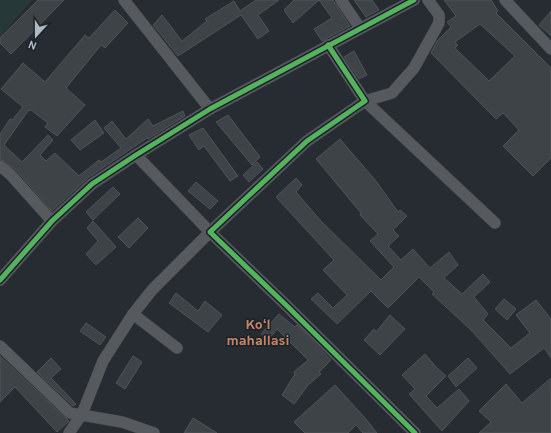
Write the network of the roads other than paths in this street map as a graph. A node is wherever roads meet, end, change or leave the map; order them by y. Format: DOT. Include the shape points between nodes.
graph roads {
  1 [pos="124,0"];
  2 [pos="341,0"];
  3 [pos="414,0"];
  4 [pos="428,0"];
  5 [pos="505,0"];
  6 [pos="360,28"];
  7 [pos="328,45"];
  8 [pos="551,49"];
  9 [pos="364,101"];
  10 [pos="210,109"];
  11 [pos="136,155"];
  12 [pos="0,166"];
  13 [pos="52,221"];
  14 [pos="495,223"];
  15 [pos="210,232"];
  16 [pos="0,280"];
  17 [pos="133,314"];
  18 [pos="0,346"];
  19 [pos="177,348"];
  20 [pos="82,414"];
  21 [pos="69,433"];
  22 [pos="154,433"];
  23 [pos="415,433"];
  1 -- 10 [label="street"];
  2 -- 6 [label="street"];
  3 -- 6 [label="street"];
  4 -- 9 [label="street" via="439,15 439,23 414,68 392,93"];
  5 -- 8 [label="street"];
  6 -- 7 [label="street"];
  7 -- 9 [label="street"];
  7 -- 10 [label="street"];
  9 -- 14 [label="street"];
  9 -- 15 [label="street" via="307,141"];
  10 -- 11 [label="street"];
  11 -- 13 [label="street" via="92,184"];
  11 -- 15 [label="street"];
  12 -- 13 [label="street"];
  13 -- 16 [label="street"];
  15 -- 17 [label="street" via="152,290"];
  15 -- 23 [label="street"];
  17 -- 19 [label="street"];
  17 -- 20 [label="street" via="103,361"];
  18 -- 20 [label="street" via="70,413"];
  20 -- 21 [label="street"];
  20 -- 22 [label="street" via="122,422"];
}
